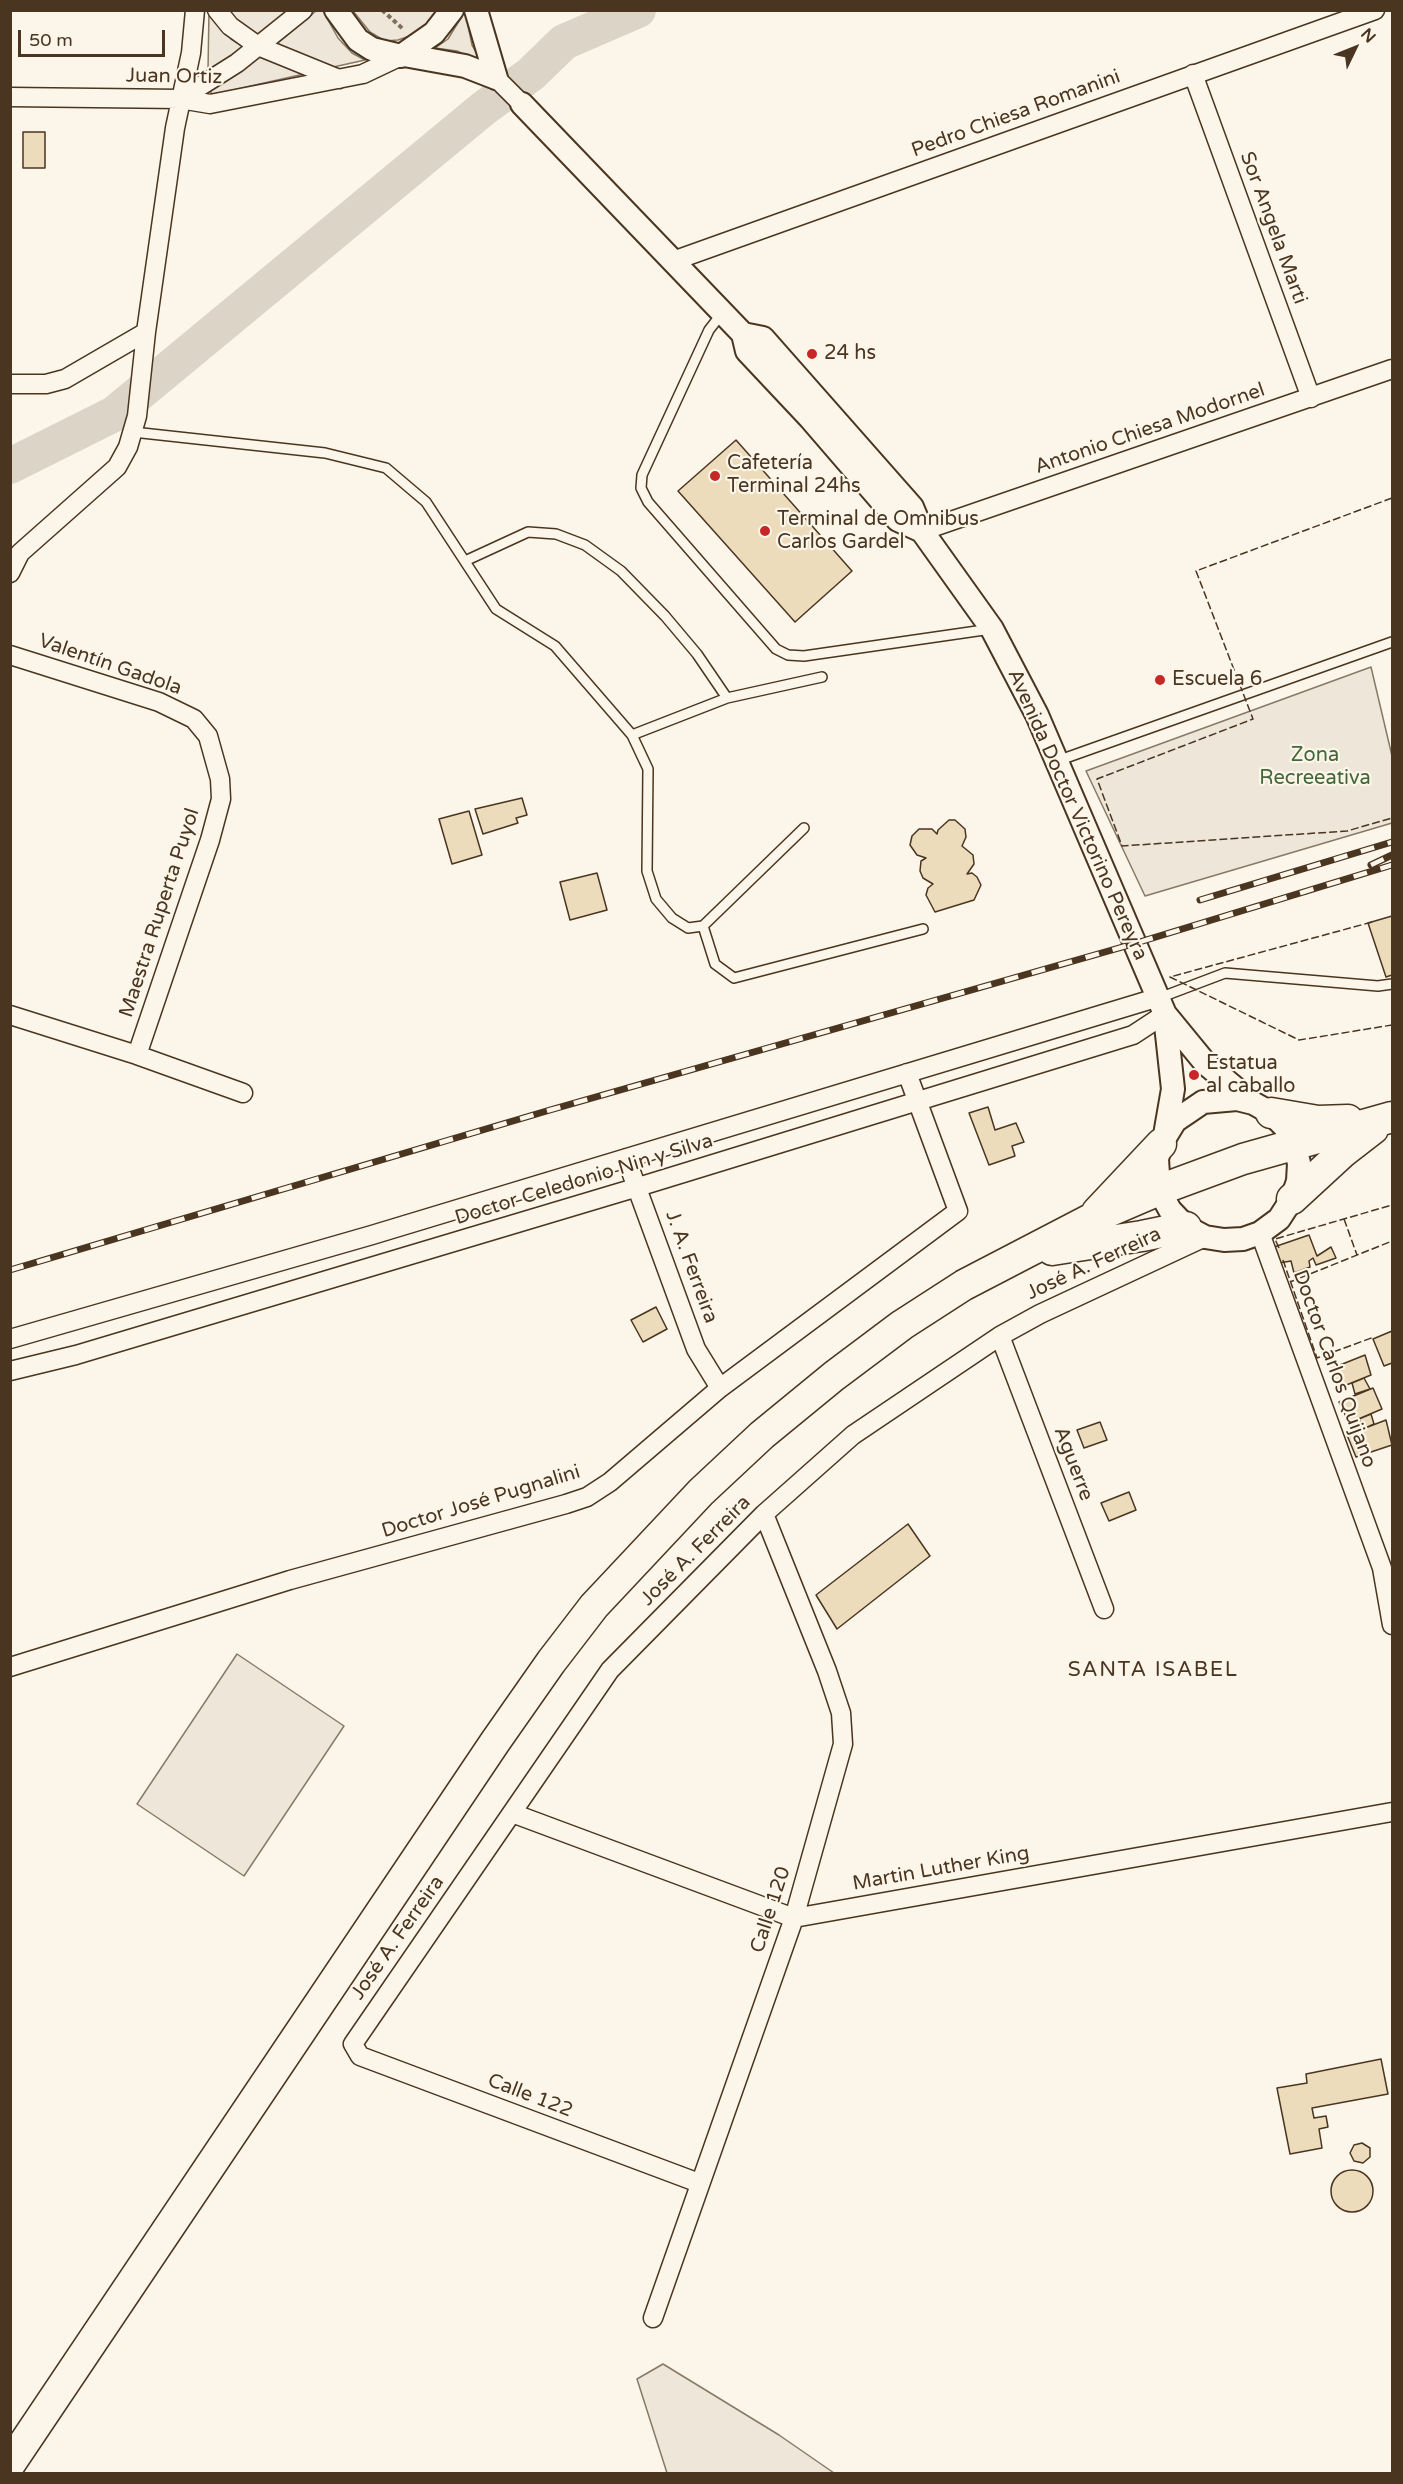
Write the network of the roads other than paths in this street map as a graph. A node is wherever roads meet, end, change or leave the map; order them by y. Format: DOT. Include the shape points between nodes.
graph roads {
  1 [pos="195,10"];
  2 [pos="217,10"];
  3 [pos="303,10"];
  4 [pos="336,10"];
  5 [pos="452,10"];
  6 [pos="476,10"];
  7 [pos="1375,10"];
  8 [pos="258,46"];
  9 [pos="402,55"];
  10 [pos="1193,74"];
  11 [pos="496,78"];
  12 [pos="340,80"];
  13 [pos="10,97"];
  14 [pos="180,99"];
  15 [pos="522,104"];
  16 [pos="673,261"];
  17 [pos="723,312"];
  18 [pos="146,332"];
  19 [pos="1392,369"];
  20 [pos="10,384"];
  21 [pos="1311,398"];
  22 [pos="135,424"];
  23 [pos="922,531"];
  24 [pos="15,553"];
  25 [pos="465,561"];
  26 [pos="10,573"];
  27 [pos="992,629"];
  28 [pos="1392,642"];
  29 [pos="10,655"];
  30 [pos="822,677"];
  31 [pos="727,698"];
  32 [pos="194,719"];
  33 [pos="632,735"];
  34 [pos="1057,761"];
  35 [pos="804,828"];
  36 [pos="703,926"];
  37 [pos="923,929"];
  38 [pos="1392,984"];
  39 [pos="1160,1006"];
  40 [pos="10,1015"];
  41 [pos="137,1055"];
  42 [pos="907,1073"];
  43 [pos="243,1093"];
  44 [pos="917,1101"];
  45 [pos="1262,1108"];
  46 [pos="1390,1118"];
  47 [pos="1163,1139"];
  48 [pos="1294,1145"];
  49 [pos="626,1158"];
  50 [pos="638,1187"];
  51 [pos="1160,1191"];
  52 [pos="1293,1199"];
  53 [pos="1089,1220"];
  54 [pos="1196,1232"];
  55 [pos="1260,1233"];
  56 [pos="372,1235"];
  57 [pos="1022,1255"];
  58 [pos="381,1264"];
  59 [pos="68,1323"];
  60 [pos="1000,1336"];
  61 [pos="10,1339"];
  62 [pos="76,1355"];
  63 [pos="10,1371"];
  64 [pos="720,1388"];
  65 [pos="764,1514"];
  66 [pos="1104,1609"];
  67 [pos="1392,1625"];
  68 [pos="10,1666"];
  69 [pos="1392,1812"];
  70 [pos="512,1813"];
  71 [pos="794,1918"];
  72 [pos="353,2044"];
  73 [pos="699,2183"];
  74 [pos="653,2318"];
  75 [pos="10,2464"];
  1 -- 14 [label="street" via="191,53"];
  2 -- 8 [label="street" via="230,26"];
  3 -- 8 [label="street"];
  4 -- 9 [label="street" via="358,40 372,49"];
  5 -- 9 [label="street" via="434,33"];
  6 -- 11 [label="street"];
  7 -- 10 [label="street, Pedro Chiesa Romanini"];
  8 -- 12 [label="street"];
  8 -- 14 [label="street"];
  9 -- 11 [label="street" via="465,66"];
  9 -- 12 [label="street, Juan Ortiz" via="363,74"];
  10 -- 16 [label="street, Pedro Chiesa Romanini"];
  10 -- 21 [label="street, Sor Angela Marti"];
  11 -- 15 [label="street"];
  12 -- 14 [label="street, Juan Ortiz" via="210,104"];
  13 -- 14 [label="street, Juan Ortiz"];
  14 -- 18 [label="street"];
  15 -- 16 [label="street, Avenida Doctor Victorino Pereyra"];
  16 -- 17 [label="street, Avenida Doctor Victorino Pereyra"];
  17 -- 23 [label="street, Avenida Doctor Victorino Pereyra" via="742,334 747,351 898,520"];
  17 -- 27 [label="lane" via="709,330 642,475 641,488 648,502 776,649 788,655 804,656"];
  18 -- 20 [label="street" via="65,379 46,384"];
  18 -- 22 [label="street"];
  19 -- 21 [label="street, Antonio Chiesa Modornel"];
  21 -- 23 [label="street, Antonio Chiesa Modornel"];
  22 -- 24 [label="street" via="117,467"];
  22 -- 25 [label="lane" via="325,453 386,468 426,502"];
  23 -- 27 [label="street, Avenida Doctor Victorino Pereyra"];
  24 -- 26 [label="street"];
  25 -- 31 [label="lane" via="528,532 556,534 585,545 621,571 665,616"];
  25 -- 33 [label="lane" via="496,609 555,646"];
  27 -- 34 [label="street, Avenida Doctor Victorino Pereyra"];
  28 -- 34 [label="lane"];
  29 -- 32 [label="street, Valentín Gadola" via="159,702"];
  30 -- 31 [label="lane"];
  31 -- 33 [label="lane"];
  32 -- 41 [label="street, Maestra Ruperta Puyol" via="208,736 220,779 221,799"];
  33 -- 36 [label="lane" via="648,769 647,872 656,899 672,918 688,928"];
  34 -- 39 [label="street, Avenida Doctor Victorino Pereyra"];
  35 -- 36 [label="lane"];
  36 -- 37 [label="lane" via="715,964 734,978"];
  38 -- 39 [label="lane" via="1225,973"];
  39 -- 42 [label="street, Doctor Celedonio Nin y Silva"];
  39 -- 44 [label="street, Doctor Celedonio Nin y Silva" via="1133,1035"];
  39 -- 45 [label="street" via="1206,1064"];
  39 -- 47 [label="street" via="1173,1089"];
  40 -- 41 [label="street"];
  41 -- 43 [label="street"];
  42 -- 44 [label="street"];
  42 -- 49 [label="street, Doctor Celedonio Nin y Silva"];
  44 -- 50 [label="street, Doctor Celedonio Nin y Silva"];
  44 -- 64 [label="street, Doctor José Pugnalini" via="958,1211"];
  45 -- 46 [label="highway" via="1318,1121"];
  45 -- 47 [label="street" via="1228,1098 1203,1102 1181,1115"];
  45 -- 48 [label="street" via="1285,1127"];
  46 -- 48 [label="highway"];
  46 -- 52 [label="highway" via="1342,1153"];
  47 -- 51 [label="street" via="1157,1159"];
  47 -- 53 [label="highway"];
  48 -- 51 [label="highway" via="1243,1159"];
  48 -- 52 [label="street" via="1299,1163"];
  49 -- 50 [label="street, J. A. Ferreira"];
  49 -- 56 [label="street, Doctor Celedonio Nin y Silva"];
  50 -- 58 [label="street, Doctor Celedonio Nin y Silva"];
  50 -- 64 [label="street, J. A. Ferreira" via="696,1349"];
  51 -- 53 [label="highway"];
  51 -- 54 [label="street" via="1170,1210"];
  52 -- 55 [label="street" via="1279,1219"];
  53 -- 57 [label="highway"];
  54 -- 55 [label="street" via="1233,1240"];
  54 -- 57 [label="highway" via="1142,1236"];
  54 -- 60 [label="street, José A. Ferreira"];
  55 -- 67 [label="street, Doctor Carlos Quijano" via="1382,1568"];
  56 -- 58 [label="street"];
  56 -- 59 [label="street, Doctor Celedonio Nin y Silva"];
  57 -- 75 [label="highway" via="964,1285 902,1325 762,1435 649,1545 594,1606 495,1742"];
  58 -- 62 [label="street, Doctor Celedonio Nin y Silva"];
  59 -- 61 [label="street, Doctor Celedonio Nin y Silva"];
  59 -- 62 [label="street"];
  60 -- 65 [label="street, José A. Ferreira" via="853,1435"];
  60 -- 66 [label="street, Aguerre"];
  62 -- 63 [label="street, Doctor Celedonio Nin y Silva"];
  64 -- 68 [label="street, Doctor José Pugnalini" via="587,1497 290,1580"];
  65 -- 70 [label="street, José A. Ferreira" via="610,1670"];
  65 -- 71 [label="street, Calle 120" via="841,1713 843,1744"];
  69 -- 71 [label="street, Martin Luther King"];
  70 -- 71 [label="street"];
  70 -- 72 [label="street, José A. Ferreira"];
  71 -- 73 [label="street, Calle 120"];
  72 -- 73 [label="street, Calle 122" via="360,2056"];
  73 -- 74 [label="street, Calle 120"];
}
